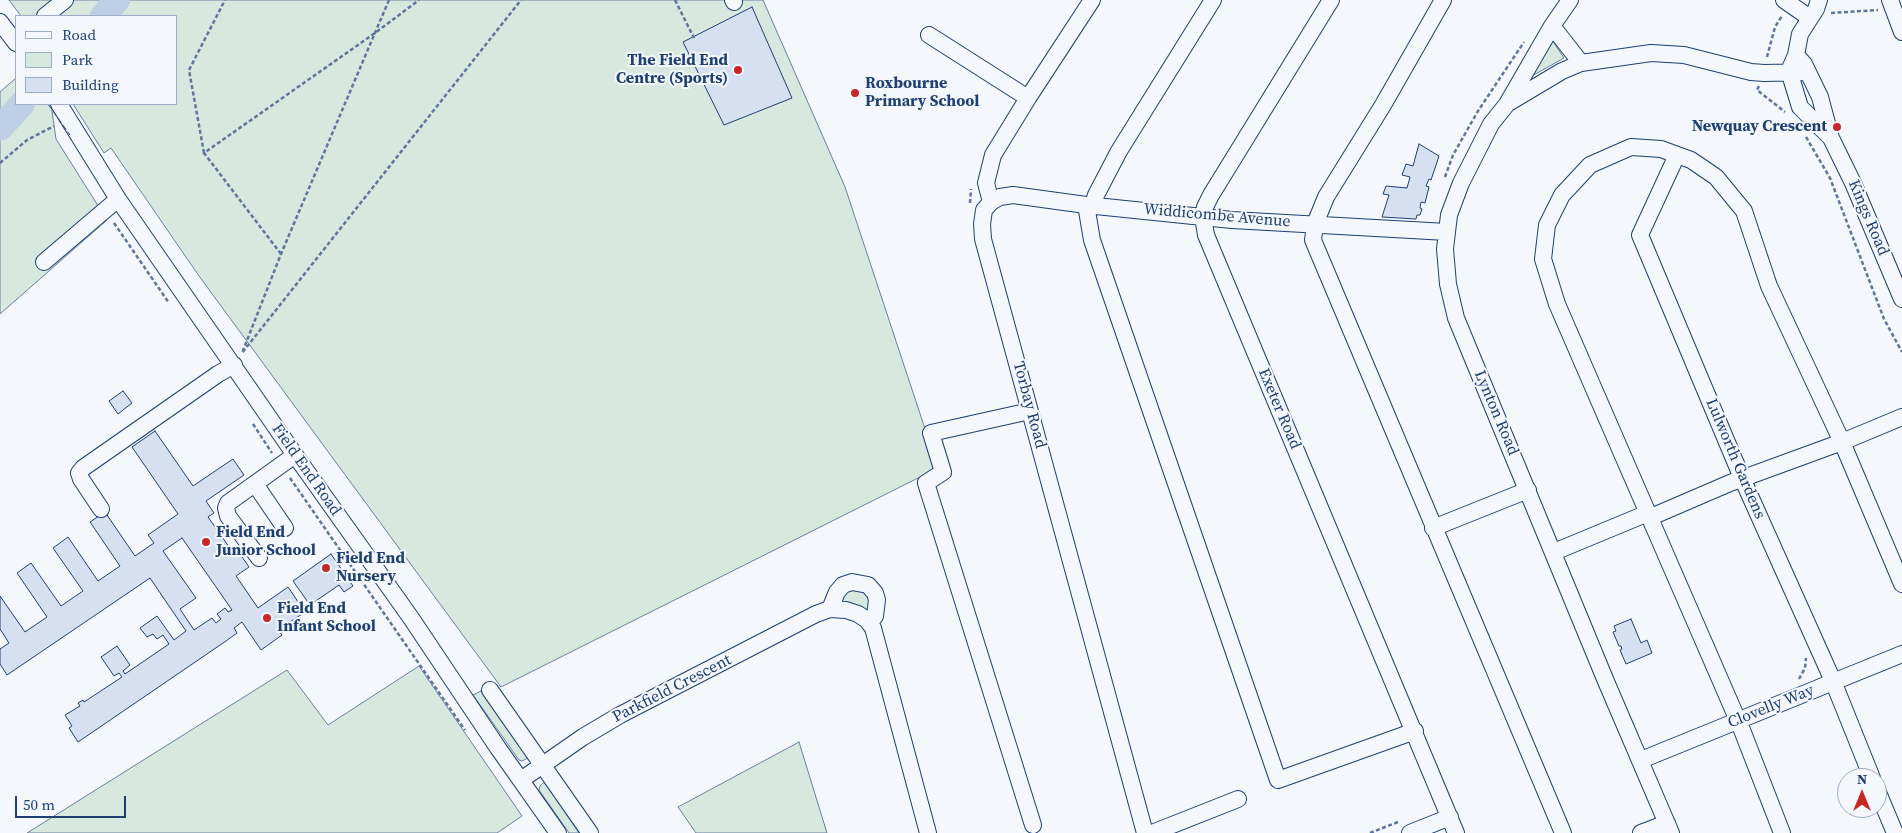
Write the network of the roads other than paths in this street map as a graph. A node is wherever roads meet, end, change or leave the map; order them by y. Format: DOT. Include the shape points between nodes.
graph roads {
  1 [pos="65,0"];
  2 [pos="1092,0"];
  3 [pos="1213,0"];
  4 [pos="1331,0"];
  5 [pos="1443,0"];
  6 [pos="1570,0"];
  7 [pos="1787,2"];
  8 [pos="1825,4"];
  9 [pos="1892,5"];
  10 [pos="46,15"];
  11 [pos="1810,18"];
  12 [pos="0,22"];
  13 [pos="1552,26"];
  14 [pos="1902,32"];
  15 [pos="929,35"];
  16 [pos="15,40"];
  17 [pos="1796,55"];
  18 [pos="1581,63"];
  19 [pos="1789,72"];
  20 [pos="1807,72"];
  21 [pos="1028,98"];
  22 [pos="1507,104"];
  23 [pos="60,105"];
  24 [pos="1831,138"];
  25 [pos="1677,155"];
  26 [pos="118,199"];
  27 [pos="991,202"];
  28 [pos="1090,205"];
  29 [pos="1203,217"];
  30 [pos="1315,224"];
  31 [pos="1446,232"];
  32 [pos="44,262"];
  33 [pos="1902,299"];
  34 [pos="234,365"];
  35 [pos="1030,411"];
  36 [pos="1902,417"];
  37 [pos="1842,442"];
  38 [pos="295,455"];
  39 [pos="1742,478"];
  40 [pos="255,484"];
  41 [pos="1528,490"];
  42 [pos="101,509"];
  43 [pos="1649,515"];
  44 [pos="285,528"];
  45 [pos="1433,528"];
  46 [pos="1554,552"];
  47 [pos="259,558"];
  48 [pos="1902,584"];
  49 [pos="830,609"];
  50 [pos="869,623"];
  51 [pos="1902,654"];
  52 [pos="1833,681"];
  53 [pos="490,690"];
  54 [pos="1738,721"];
  55 [pos="1414,731"];
  56 [pos="1641,760"];
  57 [pos="542,764"];
  58 [pos="1868,768"];
  59 [pos="521,780"];
  60 [pos="1238,799"];
  61 [pos="1887,814"];
  62 [pos="1450,817"];
  63 [pos="1033,825"];
  64 [pos="1669,828"];
  65 [pos="558,833"];
  66 [pos="590,833"];
  67 [pos="928,833"];
  68 [pos="1146,833"];
  69 [pos="1152,833"];
  70 [pos="1410,833"];
  71 [pos="1456,833"];
  72 [pos="1562,833"];
  73 [pos="1641,833"];
  74 [pos="1782,833"];
  75 [pos="1895,833"];
  1 -- 10 [label="street"];
  2 -- 21 [label="street"];
  3 -- 28 [label="street" via="1119,151"];
  4 -- 29 [label="street" via="1211,195"];
  5 -- 30 [label="street" via="1326,197"];
  6 -- 13 [label="street, Lynton Road"];
  7 -- 11 [label="street"];
  8 -- 11 [label="street"];
  9 -- 14 [label="street"];
  11 -- 17 [label="street" via="1800,34"];
  12 -- 16 [label="street"];
  13 -- 18 [label="street"];
  13 -- 22 [label="street, Lynton Road"];
  15 -- 21 [label="street"];
  17 -- 19 [label="street"];
  17 -- 20 [label="street, Kings Road"];
  18 -- 19 [label="street" via="1651,53 1684,56 1764,74"];
  18 -- 22 [label="street"];
  19 -- 20 [label="street"];
  19 -- 24 [label="street, Kings Road" via="1800,106"];
  20 -- 24 [label="street, Kings Road" via="1820,97"];
  21 -- 27 [label="street" via="993,155 986,182"];
  22 -- 31 [label="street, Lynton Road" via="1491,124 1461,183"];
  23 -- 26 [label="street, Field End Road"];
  24 -- 33 [label="street, Kings Road"];
  25 -- 37 [label="street" via="1691,160 1716,177 1744,211 1769,286"];
  25 -- 39 [label="street, Lulworth Gardens" via="1640,235"];
  25 -- 43 [label="street" via="1661,150 1630,148 1590,166 1562,195 1547,225 1543,258 1557,304"];
  26 -- 32 [label="street"];
  26 -- 34 [label="street, Field End Road"];
  27 -- 28 [label="street, Widdicombe Avenue" via="1013,195"];
  27 -- 35 [label="street, Torbay Road" via="984,210 983,239"];
  28 -- 29 [label="street, Widdicombe Avenue"];
  28 -- 55 [label="street" via="1092,240 1278,780"];
  29 -- 30 [label="street, Widdicombe Avenue"];
  29 -- 55 [label="street, Exeter Road" via="1206,235"];
  30 -- 31 [label="street, Widdicombe Avenue"];
  30 -- 45 [label="street" via="1313,240"];
  31 -- 41 [label="street, Lynton Road" via="1448,284 1456,318"];
  34 -- 38 [label="street, Field End Road"];
  34 -- 42 [label="street" via="83,468 79,473 81,479"];
  35 -- 63 [label="street" via="931,433 943,472 926,483"];
  35 -- 68 [label="street, Torbay Road"];
  36 -- 37 [label="street"];
  37 -- 39 [label="street"];
  37 -- 48 [label="street"];
  38 -- 40 [label="street"];
  38 -- 59 [label="street, Field End Road"];
  39 -- 43 [label="street"];
  39 -- 52 [label="street, Lulworth Gardens"];
  40 -- 44 [label="street"];
  40 -- 47 [label="street" via="228,503 226,508 228,516"];
  41 -- 45 [label="street"];
  41 -- 46 [label="street, Lynton Road"];
  43 -- 46 [label="street"];
  43 -- 54 [label="street"];
  45 -- 72 [label="street"];
  46 -- 56 [label="street, Lynton Road"];
  49 -- 50 [label="street" via="858,614"];
  49 -- 50 [label="street" via="843,585 852,582 868,585 878,600 875,616"];
  49 -- 57 [label="street, Parkfield Crescent" via="620,715"];
  50 -- 67 [label="street"];
  51 -- 52 [label="street, Clovelly Way"];
  52 -- 54 [label="street, Clovelly Way"];
  52 -- 58 [label="street, Lulworth Gardens"];
  53 -- 57 [label="street"];
  54 -- 56 [label="street, Clovelly Way"];
  54 -- 74 [label="street"];
  55 -- 62 [label="street, Exeter Road"];
  56 -- 64 [label="street, Lynton Road"];
  57 -- 59 [label="street, Parkfield Crescent"];
  57 -- 66 [label="street"];
  59 -- 65 [label="street, Field End Road"];
  60 -- 69 [label="street"];
  61 -- 75 [label="street"];
  62 -- 70 [label="street"];
  62 -- 71 [label="street, Exeter Road"];
  64 -- 73 [label="street"];
}
